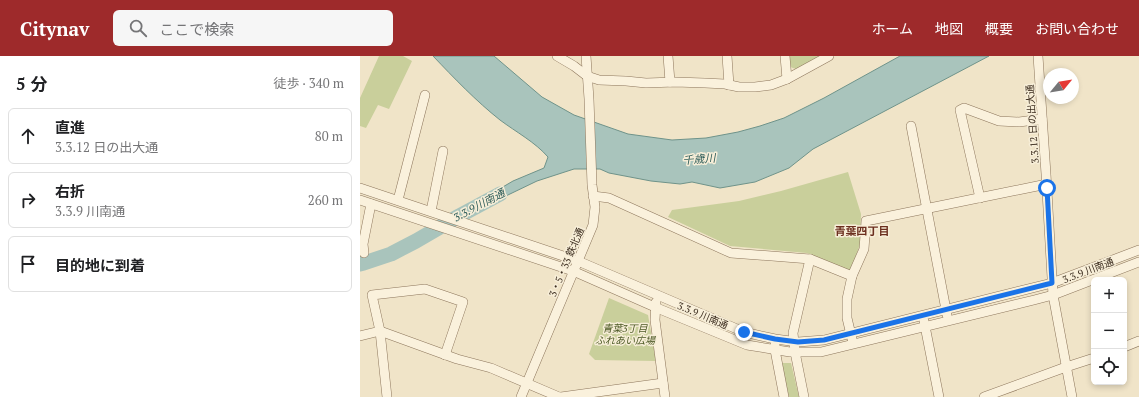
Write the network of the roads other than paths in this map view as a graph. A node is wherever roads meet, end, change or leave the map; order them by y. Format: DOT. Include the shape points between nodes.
graph roads {
  1 [pos="557,56"];
  2 [pos="586,56"];
  3 [pos="668,56"];
  4 [pos="727,56"];
  5 [pos="785,56"];
  6 [pos="829,56"];
  7 [pos="1038,60"];
  8 [pos="587,76"];
  9 [pos="786,79"];
  10 [pos="670,82"];
  11 [pos="729,85"];
  12 [pos="425,95"];
  13 [pos="1042,119"];
  14 [pos="911,126"];
  15 [pos="443,151"];
  16 [pos="1047,184"];
  17 [pos="360,188"];
  18 [pos="593,196"];
  19 [pos="980,198"];
  20 [pos="360,200"];
  21 [pos="398,200"];
  22 [pos="371,204"];
  23 [pos="927,209"];
  24 [pos="431,211"];
  25 [pos="1139,250"];
  26 [pos="364,253"];
  27 [pos="810,259"];
  28 [pos="578,261"];
  29 [pos="1139,262"];
  30 [pos="573,271"];
  31 [pos="852,276"];
  32 [pos="1052,283"];
  33 [pos="656,295"];
  34 [pos="1053,295"];
  35 [pos="656,308"];
  36 [pos="945,310"];
  37 [pos="923,315"];
  38 [pos="948,321"];
  39 [pos="925,326"];
  40 [pos="380,331"];
  41 [pos="851,333"];
  42 [pos="360,336"];
  43 [pos="775,339"];
  44 [pos="1139,341"];
  45 [pos="794,342"];
  46 [pos="853,344"];
  47 [pos="1127,346"];
  48 [pos="775,350"];
  49 [pos="795,352"];
  50 [pos="445,355"];
  51 [pos="1091,359"];
  52 [pos="1066,367"];
  53 [pos="664,383"];
  54 [pos="527,384"];
  55 [pos="387,397"];
  56 [pos="521,397"];
  57 [pos="560,397"];
  58 [pos="665,397"];
  59 [pos="784,397"];
  60 [pos="804,397"];
  61 [pos="940,397"];
  62 [pos="984,397"];
  63 [pos="1072,397"];
  1 -- 8 [label="street"];
  2 -- 8 [label="street, 3・5・33 鉄北通"];
  3 -- 10 [label="street"];
  4 -- 11 [label="street"];
  5 -- 9 [label="street"];
  6 -- 9 [label="street"];
  7 -- 13 [label="street, 3.3.12 日の出大通"];
  8 -- 10 [label="street" via="599,80"];
  8 -- 18 [label="street, 3・5・33 鉄北通"];
  9 -- 11 [label="street" via="771,85 755,87"];
  10 -- 11 [label="street"];
  12 -- 21 [label="street"];
  13 -- 16 [label="street, 3.3.12 日の出大通"];
  13 -- 19 [label="street" via="999,121 964,108 960,110"];
  14 -- 23 [label="street"];
  15 -- 24 [label="street"];
  16 -- 19 [label="street"];
  16 -- 32 [label="street, 3.3.12 日の出大通"];
  17 -- 21 [label="street"];
  18 -- 27 [label="street" via="609,198 731,253"];
  18 -- 28 [label="street, 3・5・33 鉄北通" via="593,225"];
  19 -- 23 [label="street"];
  20 -- 22 [label="street"];
  21 -- 24 [label="street"];
  22 -- 26 [label="street" via="363,244"];
  22 -- 30 [label="street, 3.3.9 川南通"];
  23 -- 31 [label="street" via="866,221 864,249"];
  23 -- 36 [label="street"];
  24 -- 28 [label="street, 3.3.9 川南通"];
  25 -- 32 [label="street, 3.3.9 川南通"];
  27 -- 31 [label="street"];
  27 -- 45 [label="street" via="793,333"];
  28 -- 30 [label="street, 3・5・33 鉄北通"];
  28 -- 33 [label="street, 3.3.9 川南通"];
  29 -- 34 [label="street, 3.3.9 川南通"];
  30 -- 35 [label="street, 3.3.9 川南通"];
  30 -- 54 [label="street, 3・5・33 鉄北通"];
  31 -- 41 [label="street" via="847,299 847,318"];
  32 -- 34 [label="street, 3.3.12 日の出大通"];
  32 -- 36 [label="street, 3.3.9 川南通"];
  33 -- 35 [label="street"];
  33 -- 43 [label="street, 3.3.9 川南通" via="744,332"];
  34 -- 38 [label="street, 3.3.9 川南通"];
  34 -- 52 [label="street, 3.3.12 日の出大通"];
  35 -- 48 [label="street, 3.3.9 川南通" via="747,345"];
  35 -- 53 [label="street"];
  36 -- 37 [label="street, 3.3.9 川南通"];
  36 -- 38 [label="street"];
  37 -- 39 [label="street"];
  37 -- 41 [label="street, 3.3.9 川南通"];
  38 -- 39 [label="street, 3.3.9 川南通"];
  39 -- 46 [label="street, 3.3.9 川南通"];
  39 -- 61 [label="street"];
  40 -- 42 [label="street"];
  40 -- 50 [label="street"];
  40 -- 50 [label="street" via="372,295 425,289 463,302"];
  40 -- 55 [label="street"];
  41 -- 45 [label="street, 3.3.9 川南通" via="824,340"];
  41 -- 46 [label="street"];
  43 -- 45 [label="street, 3.3.9 川南通"];
  43 -- 48 [label="street"];
  44 -- 47 [label="street"];
  45 -- 49 [label="street"];
  46 -- 49 [label="street, 3.3.9 川南通" via="821,352"];
  48 -- 49 [label="street, 3.3.9 川南通"];
  48 -- 59 [label="street"];
  49 -- 60 [label="street"];
  50 -- 54 [label="street" via="491,368"];
  51 -- 52 [label="street"];
  52 -- 62 [label="street"];
  52 -- 63 [label="street, 3.3.12 日の出大通"];
  53 -- 57 [label="street"];
  53 -- 58 [label="street"];
  54 -- 56 [label="street, 3・5・33 鉄北通"];
  54 -- 57 [label="street"];
}
